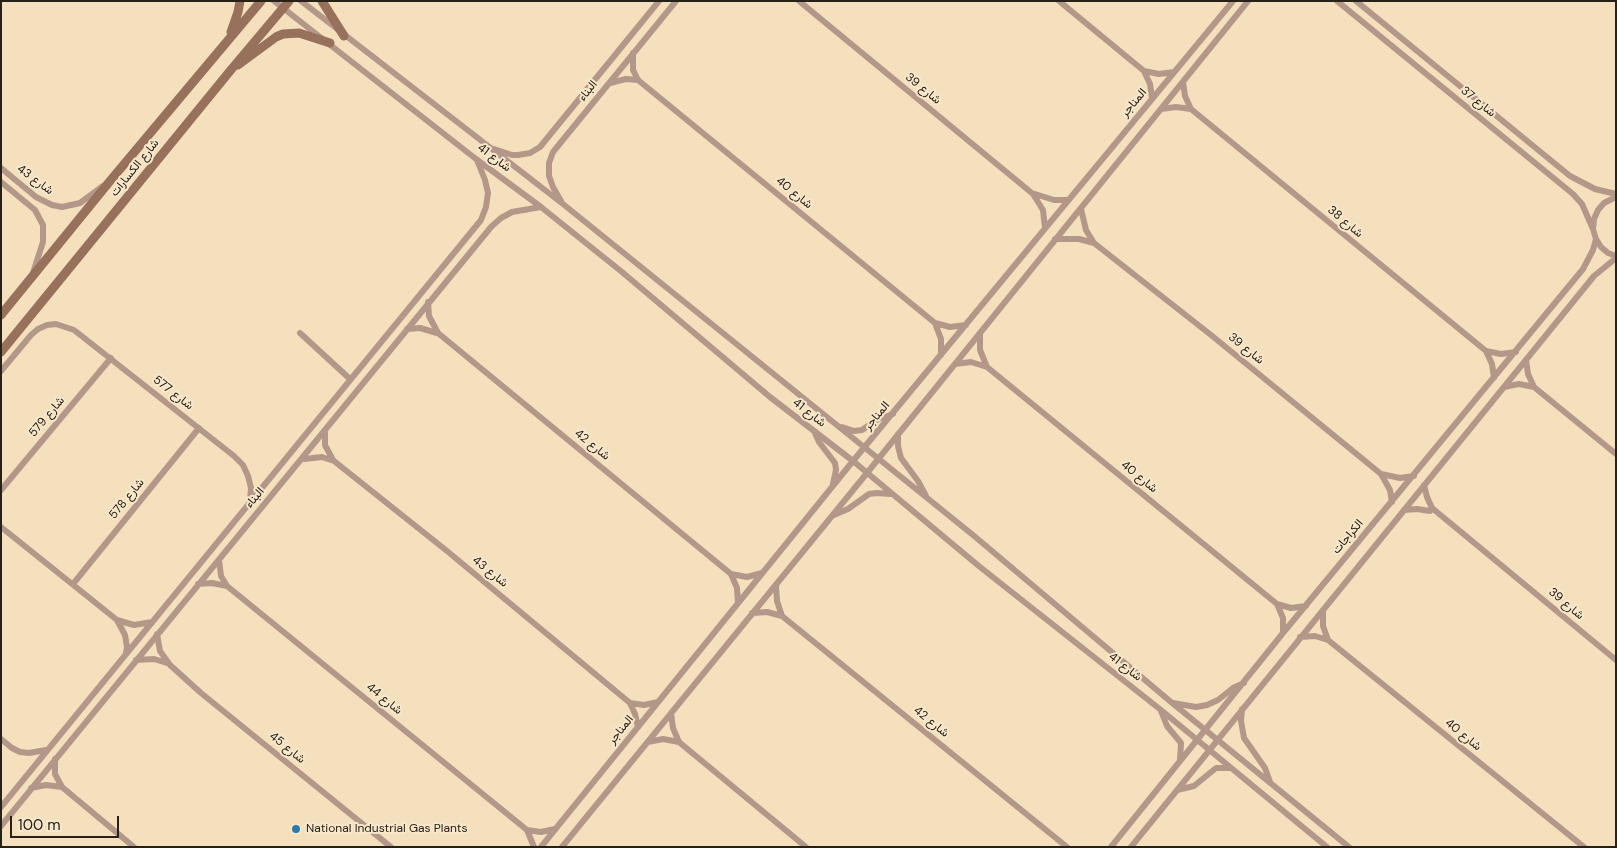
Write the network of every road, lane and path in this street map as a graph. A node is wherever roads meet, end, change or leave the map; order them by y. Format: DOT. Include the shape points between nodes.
graph roads {
  1 [pos="240,1"];
  2 [pos="261,1"];
  3 [pos="274,1"];
  4 [pos="302,1"];
  5 [pos="322,1"];
  6 [pos="658,1"];
  7 [pos="676,1"];
  8 [pos="798,1"];
  9 [pos="1058,1"];
  10 [pos="1233,1"];
  11 [pos="1248,1"];
  12 [pos="1337,1"];
  13 [pos="1356,1"];
  14 [pos="286,5"];
  15 [pos="344,36"];
  16 [pos="229,39"];
  17 [pos="330,43"];
  18 [pos="633,53"];
  19 [pos="230,71"];
  20 [pos="1144,71"];
  21 [pos="1174,72"];
  22 [pos="638,80"];
  23 [pos="1183,82"];
  24 [pos="608,83"];
  25 [pos="1152,98"];
  26 [pos="1161,109"];
  27 [pos="1191,109"];
  28 [pos="490,148"];
  29 [pos="476,159"];
  30 [pos="1,168"];
  31 [pos="110,181"];
  32 [pos="1,182"];
  33 [pos="1033,194"];
  34 [pos="1616,196"];
  35 [pos="1068,200"];
  36 [pos="563,204"];
  37 [pos="541,207"];
  38 [pos="1080,209"];
  39 [pos="1046,228"];
  40 [pos="1593,229"];
  41 [pos="1055,239"];
  42 [pos="1596,239"];
  43 [pos="1094,242"];
  44 [pos="1616,257"];
  45 [pos="30,279"];
  46 [pos="428,302"];
  47 [pos="1,315"];
  48 [pos="935,323"];
  49 [pos="967,325"];
  50 [pos="407,328"];
  51 [pos="300,333"];
  52 [pos="438,333"];
  53 [pos="980,333"];
  54 [pos="1486,351"];
  55 [pos="1,352"];
  56 [pos="1516,352"];
  57 [pos="941,356"];
  58 [pos="111,358"];
  59 [pos="1526,360"];
  60 [pos="955,364"];
  61 [pos="986,366"];
  62 [pos="1,370"];
  63 [pos="1494,378"];
  64 [pos="350,379"];
  65 [pos="1504,387"];
  66 [pos="1534,387"];
  67 [pos="893,414"];
  68 [pos="836,425"];
  69 [pos="200,428"];
  70 [pos="325,432"];
  71 [pos="815,432"];
  72 [pos="898,434"];
  73 [pos="865,448"];
  74 [pos="1616,454"];
  75 [pos="302,459"];
  76 [pos="878,459"];
  77 [pos="334,461"];
  78 [pos="853,461"];
  79 [pos="867,473"];
  80 [pos="1381,474"];
  81 [pos="1414,476"];
  82 [pos="1424,485"];
  83 [pos="833,486"];
  84 [pos="1,490"];
  85 [pos="892,494"];
  86 [pos="926,497"];
  87 [pos="250,500"];
  88 [pos="1392,502"];
  89 [pos="1432,508"];
  90 [pos="1404,510"];
  91 [pos="833,515"];
  92 [pos="1,527"];
  93 [pos="219,560"];
  94 [pos="762,573"];
  95 [pos="731,574"];
  96 [pos="73,584"];
  97 [pos="198,584"];
  98 [pos="776,585"];
  99 [pos="227,586"];
  100 [pos="738,603"];
  101 [pos="1277,604"];
  102 [pos="1306,606"];
  103 [pos="1323,610"];
  104 [pos="752,613"];
  105 [pos="782,616"];
  106 [pos="117,620"];
  107 [pos="152,622"];
  108 [pos="1283,633"];
  109 [pos="157,634"];
  110 [pos="1300,638"];
  111 [pos="1328,640"];
  112 [pos="126,654"];
  113 [pos="136,660"];
  114 [pos="1616,660"];
  115 [pos="170,665"];
  116 [pos="1245,682"];
  117 [pos="659,702"];
  118 [pos="1171,702"];
  119 [pos="630,703"];
  120 [pos="1242,709"];
  121 [pos="1161,710"];
  122 [pos="672,713"];
  123 [pos="638,727"];
  124 [pos="1205,730"];
  125 [pos="1,739"];
  126 [pos="1197,740"];
  127 [pos="1217,740"];
  128 [pos="647,742"];
  129 [pos="678,742"];
  130 [pos="47,750"];
  131 [pos="1210,750"];
  132 [pos="55,759"];
  133 [pos="1179,763"];
  134 [pos="1231,768"];
  135 [pos="1270,783"];
  136 [pos="62,787"];
  137 [pos="31,788"];
  138 [pos="1177,790"];
  139 [pos="1,807"];
  140 [pos="1,826"];
  141 [pos="556,829"];
  142 [pos="527,830"];
  143 [pos="564,846"];
  144 [pos="134,847"];
  145 [pos="391,847"];
  146 [pos="534,847"];
  147 [pos="541,847"];
  148 [pos="806,847"];
  149 [pos="1067,847"];
  150 [pos="1111,847"];
  151 [pos="1130,847"];
  152 [pos="1327,847"];
  153 [pos="1349,847"];
  154 [pos="1584,847"];
  1 -- 16 [label="street"];
  2 -- 16 [label="street, شارع الكسارات"];
  3 -- 14 [label="street, شارع 41"];
  4 -- 15 [label="street, شارع 41"];
  5 -- 15 [label="street"];
  6 -- 28 [label="street, البناء" via="540,147 518,155"];
  7 -- 18 [label="street, البناء"];
  8 -- 33 [label="street, شارع 39"];
  9 -- 20 [label="street"];
  10 -- 21 [label="street, المناجر"];
  11 -- 23 [label="street, المناجر"];
  12 -- 40 [label="street, شارع 37" via="1573,194 1589,216"];
  13 -- 34 [label="street, شارع 37" via="1570,176"];
  14 -- 17 [label="street, شارع 41"];
  14 -- 19 [label="street, شارع الكسارات"];
  15 -- 28 [label="street, شارع 41"];
  16 -- 31 [label="street, شارع الكسارات"];
  17 -- 19 [label="street" via="299,33 284,34"];
  17 -- 29 [label="street, شارع 41"];
  18 -- 22 [label="street" via="633,70"];
  18 -- 24 [label="street, البناء"];
  19 -- 55 [label="street, شارع الكسارات"];
  20 -- 21 [label="street"];
  20 -- 25 [label="street"];
  21 -- 25 [label="street, المناجر"];
  22 -- 24 [label="street"];
  22 -- 48 [label="street, شارع 40"];
  23 -- 26 [label="street, المناجر"];
  23 -- 27 [label="street"];
  24 -- 36 [label="street, البناء" via="556,147 551,158 550,182"];
  25 -- 35 [label="street, المناجر"];
  26 -- 27 [label="street" via="1176,106"];
  26 -- 38 [label="street, المناجر"];
  27 -- 54 [label="street, شارع 38"];
  28 -- 36 [label="street, شارع 41"];
  29 -- 37 [label="street, شارع 41"];
  29 -- 64 [label="street, البناء" via="487,186 484,213"];
  30 -- 31 [label="street, شارع 43" via="44,202 62,207 80,203"];
  31 -- 45 [label="street, شارع الكسارات"];
  32 -- 45 [label="street, شارع 43" via="35,210 42,225 44,242"];
  33 -- 35 [label="street, شارع 39"];
  33 -- 39 [label="street, شارع 39" via="1043,210"];
  34 -- 40 [label="street" via="1598,210"];
  35 -- 39 [label="street, المناجر"];
  36 -- 68 [label="street, شارع 41"];
  37 -- 46 [label="street, البناء" via="512,212 496,222"];
  37 -- 71 [label="street, شارع 41"];
  38 -- 41 [label="street, المناجر"];
  38 -- 43 [label="street, شارع 39" via="1086,230"];
  39 -- 49 [label="street, المناجر"];
  40 -- 42 [label="street, شارع 37"];
  41 -- 43 [label="street"];
  41 -- 53 [label="street, المناجر"];
  42 -- 44 [label="street" via="1601,247"];
  42 -- 56 [label="street, الكراجات" via="1583,269"];
  43 -- 80 [label="street, شارع 39"];
  44 -- 59 [label="street, الكراجات" via="1594,276"];
  45 -- 47 [label="street, شارع الكسارات"];
  46 -- 50 [label="street, البناء"];
  46 -- 52 [label="street, شارع 42" via="429,316"];
  48 -- 49 [label="street" via="950,327"];
  48 -- 57 [label="street" via="941,339"];
  49 -- 57 [label="street, المناجر"];
  50 -- 52 [label="street, شارع 42"];
  50 -- 70 [label="street, البناء"];
  51 -- 64 [label="street"];
  52 -- 95 [label="street, شارع 42"];
  53 -- 60 [label="street, المناجر"];
  53 -- 61 [label="street" via="980,350"];
  54 -- 56 [label="street"];
  54 -- 63 [label="street"];
  56 -- 63 [label="street, الكراجات"];
  57 -- 67 [label="street, المناجر"];
  58 -- 62 [label="street, شارع 577" via="74,330 56,324 38,328"];
  58 -- 69 [label="street, شارع 577"];
  58 -- 84 [label="street, شارع 579"];
  59 -- 65 [label="street, الكراجات"];
  59 -- 66 [label="street"];
  60 -- 61 [label="street" via="971,362"];
  60 -- 72 [label="street, المناجر"];
  61 -- 101 [label="street, شارع 40"];
  63 -- 81 [label="street, الكراجات"];
  64 -- 87 [label="street, البناء"];
  65 -- 66 [label="street" via="1519,384"];
  65 -- 82 [label="street, الكراجات"];
  66 -- 74 [label="street"];
  67 -- 68 [label="street" via="862,430"];
  67 -- 73 [label="street, المناجر"];
  68 -- 73 [label="street, شارع 41"];
  69 -- 87 [label="street, شارع 577" via="243,465 251,488"];
  69 -- 96 [label="street, شارع 578"];
  70 -- 75 [label="street, البناء"];
  70 -- 77 [label="street, شارع 43" via="325,444"];
  71 -- 78 [label="street, شارع 41"];
  71 -- 83 [label="street" via="834,463"];
  72 -- 76 [label="street, المناجر"];
  72 -- 86 [label="street" via="901,458"];
  73 -- 76 [label="street, شارع 41"];
  73 -- 78 [label="street, المناجر"];
  75 -- 77 [label="street, شارع 43" via="315,456"];
  75 -- 93 [label="street, البناء"];
  76 -- 79 [label="street, المناجر"];
  76 -- 86 [label="street, شارع 41"];
  77 -- 119 [label="street, شارع 43"];
  78 -- 79 [label="street, شارع 41"];
  78 -- 83 [label="street, المناجر"];
  79 -- 85 [label="street, شارع 41"];
  79 -- 91 [label="street, المناجر"];
  80 -- 81 [label="street" via="1400,478"];
  80 -- 88 [label="street, شارع 39" via="1388,484"];
  81 -- 88 [label="street, الكراجات"];
  82 -- 89 [label="street"];
  82 -- 90 [label="street, الكراجات"];
  83 -- 94 [label="street, المناجر"];
  85 -- 91 [label="street, المناجر" via="869,494"];
  85 -- 121 [label="street, شارع 41"];
  86 -- 118 [label="street, شارع 41"];
  87 -- 107 [label="street, البناء"];
  88 -- 102 [label="street, الكراجات"];
  89 -- 90 [label="street" via="1430,511"];
  89 -- 114 [label="street, شارع 39"];
  90 -- 103 [label="street, الكراجات"];
  91 -- 98 [label="street, المناجر"];
  92 -- 96 [label="street"];
  93 -- 97 [label="street, البناء"];
  93 -- 99 [label="street"];
  94 -- 95 [label="street" via="747,577"];
  94 -- 100 [label="street, المناجر"];
  95 -- 100 [label="street" via="737,588"];
  96 -- 106 [label="street"];
  97 -- 99 [label="street"];
  97 -- 109 [label="street, البناء"];
  98 -- 104 [label="street, المناجر"];
  98 -- 105 [label="street"];
  99 -- 142 [label="street, شارع 44"];
  100 -- 117 [label="street, المناجر"];
  101 -- 102 [label="street" via="1291,608"];
  101 -- 108 [label="street" via="1283,618"];
  102 -- 108 [label="street, الكراجات"];
  103 -- 110 [label="street, الكراجات"];
  103 -- 111 [label="street" via="1323,626"];
  104 -- 105 [label="street"];
  104 -- 122 [label="street, المناجر"];
  105 -- 149 [label="street, شارع 42"];
  106 -- 107 [label="street" via="134,625"];
  106 -- 112 [label="street" via="126,641"];
  107 -- 112 [label="street, البناء"];
  108 -- 116 [label="street, الكراجات"];
  109 -- 113 [label="street, البناء"];
  109 -- 115 [label="street, شارع 45" via="160,651"];
  110 -- 111 [label="street" via="1314,636"];
  110 -- 120 [label="street, الكراجات"];
  111 -- 154 [label="street, شارع 40"];
  112 -- 130 [label="street, البناء"];
  113 -- 115 [label="street, شارع 45" via="154,658"];
  113 -- 132 [label="street, البناء"];
  115 -- 145 [label="street, شارع 45"];
  116 -- 118 [label="street" via="1207,705"];
  116 -- 124 [label="street, الكراجات"];
  117 -- 119 [label="street"];
  117 -- 123 [label="street, المناجر"];
  118 -- 124 [label="street, شارع 41"];
  119 -- 123 [label="street"];
  120 -- 127 [label="street, الكراجات"];
  120 -- 135 [label="street" via="1244,738 1265,768"];
  121 -- 126 [label="street, شارع 41"];
  121 -- 133 [label="street" via="1181,743"];
  122 -- 128 [label="street, المناجر"];
  122 -- 129 [label="street"];
  123 -- 141 [label="street, المناجر"];
  124 -- 126 [label="street, الكراجات"];
  124 -- 127 [label="street, شارع 41"];
  125 -- 130 [label="street" via="20,752"];
  126 -- 131 [label="street, شارع 41"];
  126 -- 133 [label="street, الكراجات"];
  127 -- 131 [label="street, الكراجات"];
  127 -- 135 [label="street, شارع 41"];
  128 -- 129 [label="street" via="663,739"];
  128 -- 143 [label="street, المناجر"];
  129 -- 148 [label="street"];
  130 -- 139 [label="street, البناء"];
  131 -- 134 [label="street, شارع 41"];
  131 -- 138 [label="street, الكراجات"];
  132 -- 136 [label="street" via="55,774"];
  132 -- 137 [label="street, البناء"];
  133 -- 150 [label="street, الكراجات"];
  134 -- 138 [label="street" via="1216,768 1194,786"];
  134 -- 152 [label="street, شارع 41"];
  135 -- 153 [label="street, شارع 41"];
  136 -- 137 [label="street" via="46,785"];
  136 -- 144 [label="street"];
  137 -- 140 [label="street, البناء"];
  138 -- 151 [label="street, الكراجات"];
  141 -- 142 [label="street"];
  141 -- 147 [label="street, المناجر"];
  142 -- 146 [label="street, شارع 44"];
}
